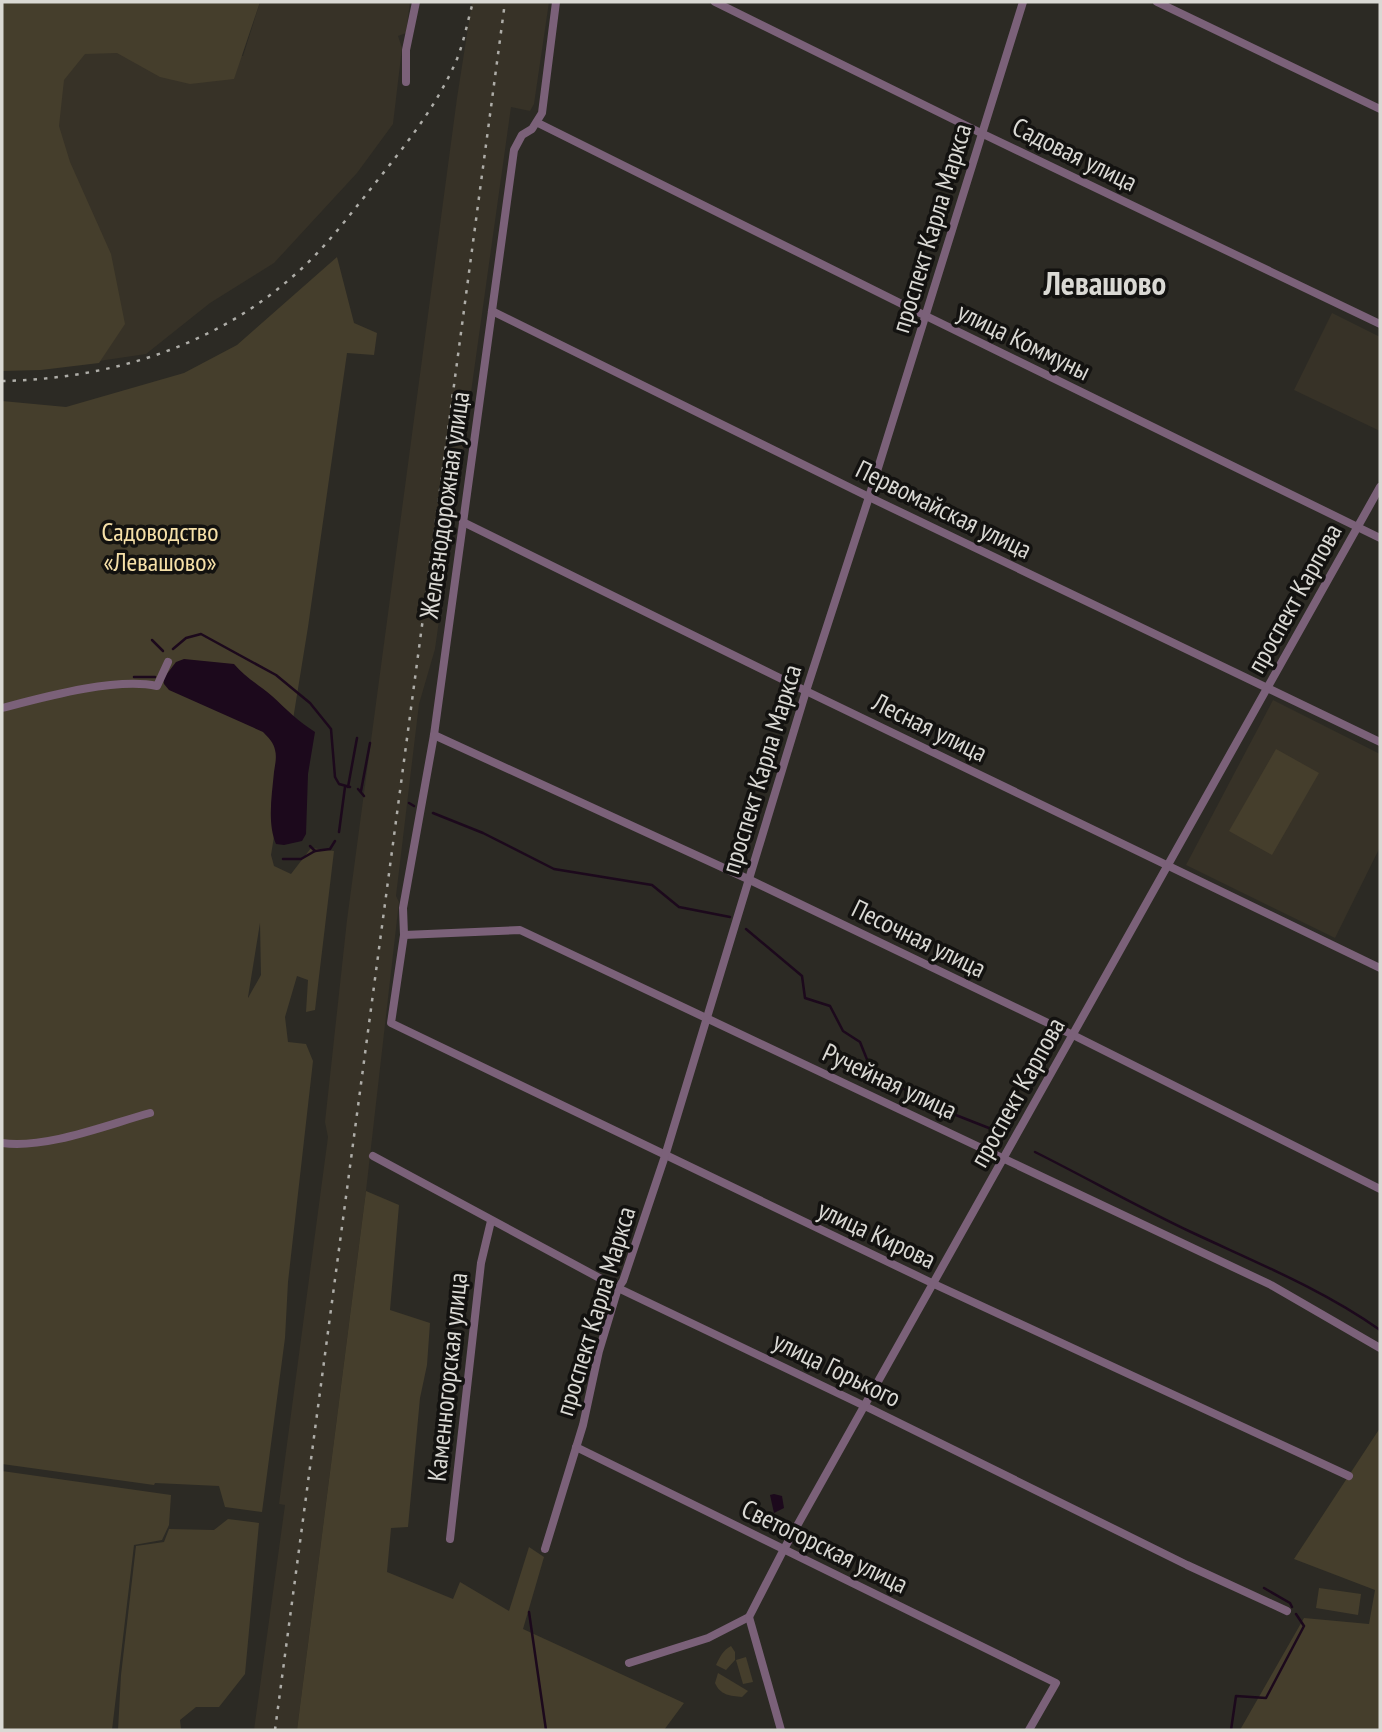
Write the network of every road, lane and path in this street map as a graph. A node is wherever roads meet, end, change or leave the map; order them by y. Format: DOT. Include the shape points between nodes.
graph roads {
  1 [pos="416,2"];
  2 [pos="556,2"];
  3 [pos="715,2"];
  4 [pos="1023,2"];
  5 [pos="1157,2"];
  6 [pos="406,82"];
  7 [pos="1380,109"];
  8 [pos="538,123"];
  9 [pos="981,133"];
  10 [pos="492,311"];
  11 [pos="926,316"];
  12 [pos="1380,324"];
  13 [pos="1380,487"];
  14 [pos="869,497"];
  15 [pos="463,522"];
  16 [pos="1358,527"];
  17 [pos="1380,538"];
  18 [pos="168,662"];
  19 [pos="1267,688"];
  20 [pos="806,691"];
  21 [pos="2,708"];
  22 [pos="434,735"];
  23 [pos="1380,742"];
  24 [pos="1170,865"];
  25 [pos="750,880"];
  26 [pos="404,935"];
  27 [pos="1380,968"];
  28 [pos="705,1018"];
  29 [pos="391,1023"];
  30 [pos="1073,1035"];
  31 [pos="150,1112"];
  32 [pos="2,1143"];
  33 [pos="373,1156"];
  34 [pos="665,1156"];
  35 [pos="1004,1157"];
  36 [pos="1380,1189"];
  37 [pos="491,1221"];
  38 [pos="934,1284"];
  39 [pos="618,1288"];
  40 [pos="1380,1348"];
  41 [pos="865,1406"];
  42 [pos="576,1447"];
  43 [pos="1349,1476"];
  44 [pos="450,1539"];
  45 [pos="545,1549"];
  46 [pos="784,1549"];
  47 [pos="1287,1611"];
  48 [pos="749,1617"];
  49 [pos="629,1664"];
  50 [pos="781,1730"];
  51 [pos="1029,1730"];
  1 -- 6 [label="street"];
  2 -- 8 [label="street"];
  3 -- 9 [label="street, Садовая улица"];
  4 -- 9 [label="street, проспект Карла Маркса"];
  5 -- 7 [label="street"];
  8 -- 10 [label="street, Железнодорожная улица" via="522,135 514,150"];
  8 -- 11 [label="street, улица Коммуны"];
  9 -- 11 [label="street, проспект Карла Маркса"];
  9 -- 12 [label="street, Садовая улица"];
  10 -- 14 [label="street, Первомайская улица"];
  10 -- 15 [label="street, Железнодорожная улица"];
  11 -- 14 [label="street, проспект Карла Маркса"];
  11 -- 16 [label="street, улица Коммуны"];
  13 -- 16 [label="street, проспект Карпова"];
  14 -- 19 [label="street, Первомайская улица"];
  14 -- 20 [label="street, проспект Карла Маркса"];
  15 -- 20 [label="street, Лесная улица"];
  15 -- 22 [label="street, Железнодорожная улица"];
  16 -- 17 [label="street, улица Коммуны"];
  16 -- 19 [label="street, проспект Карпова"];
  18 -- 21 [label="street" via="157,686 138,682"];
  19 -- 23 [label="street, Первомайская улица"];
  19 -- 24 [label="street, проспект Карпова"];
  20 -- 24 [label="street, Лесная улица"];
  20 -- 25 [label="street, проспект Карла Маркса"];
  22 -- 25 [label="street, Песочная улица"];
  22 -- 26 [label="street, Железнодорожная улица" via="403,908"];
  24 -- 27 [label="street, Лесная улица"];
  24 -- 30 [label="street, проспект Карпова"];
  25 -- 28 [label="street, проспект Карла Маркса"];
  25 -- 30 [label="street, Песочная улица"];
  26 -- 28 [label="street, Ручейная улица" via="520,930"];
  26 -- 29 [label="street, Железнодорожная улица"];
  28 -- 34 [label="street, проспект Карла Маркса"];
  28 -- 35 [label="street, Ручейная улица"];
  29 -- 34 [label="street, улица Кирова"];
  30 -- 35 [label="street, проспект Карпова"];
  30 -- 36 [label="street, Песочная улица"];
  31 -- 32 [label="street" via="52,1140"];
  33 -- 37 [label="street, улица Горького"];
  34 -- 38 [label="street, улица Кирова"];
  34 -- 39 [label="street, проспект Карла Маркса"];
  35 -- 38 [label="street, проспект Карпова"];
  35 -- 40 [label="street, Ручейная улица" via="1271,1285"];
  37 -- 39 [label="street, улица Горького"];
  37 -- 44 [label="street, Каменногорская улица" via="481,1263"];
  38 -- 41 [label="street, проспект Карпова"];
  38 -- 43 [label="street, улица Кирова"];
  39 -- 41 [label="street, улица Горького"];
  39 -- 42 [label="street, проспект Карла Маркса"];
  41 -- 46 [label="street, проспект Карпова"];
  41 -- 47 [label="street, улица Горького"];
  42 -- 45 [label="street, проспект Карла Маркса"];
  42 -- 46 [label="street, Светогорская улица"];
  46 -- 48 [label="street, проспект Карпова"];
  46 -- 51 [label="street, Светогорская улица" via="1056,1683"];
  48 -- 49 [label="street" via="708,1638"];
  48 -- 50 [label="street"];
}
